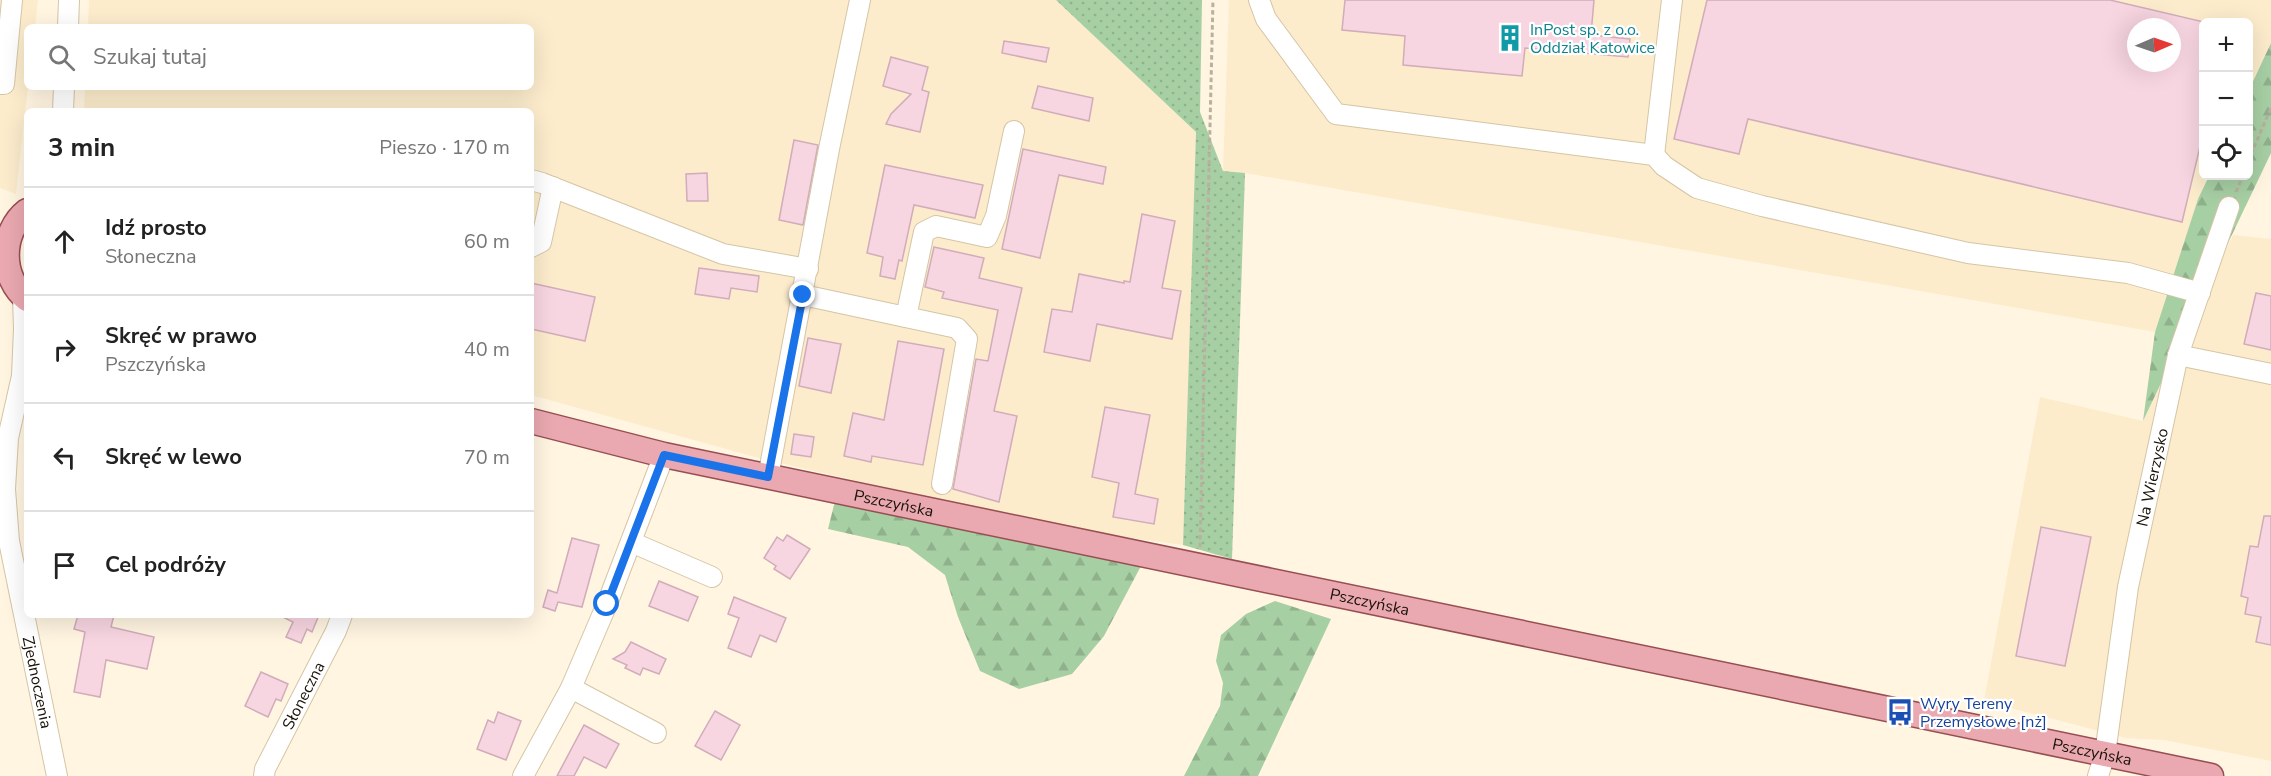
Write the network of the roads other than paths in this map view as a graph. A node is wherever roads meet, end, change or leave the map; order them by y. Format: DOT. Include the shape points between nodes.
graph roads {
  1 [pos="12,0"];
  2 [pos="69,0"];
  3 [pos="860,0"];
  4 [pos="1258,0"];
  5 [pos="1672,0"];
  6 [pos="68,24"];
  7 [pos="0,84"];
  8 [pos="64,90"];
  9 [pos="63,108"];
  10 [pos="1014,131"];
  11 [pos="1654,155"];
  12 [pos="534,181"];
  13 [pos="553,187"];
  14 [pos="2229,207"];
  15 [pos="16,215"];
  16 [pos="534,246"];
  17 [pos="1,248"];
  18 [pos="808,269"];
  19 [pos="2200,292"];
  20 [pos="803,295"];
  21 [pos="24,297"];
  22 [pos="906,317"];
  23 [pos="24,329"];
  24 [pos="2178,355"];
  25 [pos="24,370"];
  26 [pos="2271,374"];
  27 [pos="534,422"];
  28 [pos="664,455"];
  29 [pos="768,477"];
  30 [pos="942,484"];
  31 [pos="631,542"];
  32 [pos="6,556"];
  33 [pos="712,577"];
  34 [pos="341,618"];
  35 [pos="571,688"];
  36 [pos="656,733"];
  37 [pos="2102,765"];
  38 [pos="57,776"];
  39 [pos="264,776"];
  40 [pos="524,776"];
  41 [pos="2211,776"];
  1 -- 7 [label="street" via="4,84"];
  2 -- 6 [label="street"];
  3 -- 18 [label="street"];
  4 -- 11 [label="street" via="1266,19 1336,114"];
  5 -- 11 [label="street"];
  8 -- 9 [label="street"];
  10 -- 22 [label="street" via="996,216 987,237 936,226 924,232"];
  11 -- 19 [label="street" via="1697,188 1762,206 1968,253 2128,273"];
  12 -- 13 [label="street"];
  13 -- 16 [label="street" via="541,242"];
  13 -- 18 [label="street" via="723,254"];
  14 -- 19 [label="street, Na Wierzysko"];
  15 -- 17 [label="main road"];
  17 -- 21 [label="main road" via="5,276"];
  18 -- 20 [label="street"];
  19 -- 24 [label="street, Na Wierzysko"];
  20 -- 22 [label="street"];
  20 -- 29 [label="street"];
  22 -- 30 [label="street" via="957,328 967,339"];
  23 -- 25 [label="street, Zjednoczenia"];
  24 -- 26 [label="street"];
  24 -- 37 [label="street, Na Wierzysko" via="2128,586"];
  25 -- 32 [label="street, Zjednoczenia" via="8,438"];
  27 -- 28 [label="main road, Pszczyńska"];
  28 -- 29 [label="main road, Pszczyńska"];
  28 -- 31 [label="street"];
  29 -- 37 [label="main road, Pszczyńska" via="1200,567"];
  31 -- 33 [label="street"];
  31 -- 35 [label="street"];
  32 -- 38 [label="street, Zjednoczenia"];
  34 -- 39 [label="street, Słoneczna"];
  35 -- 36 [label="street"];
  35 -- 40 [label="street"];
  37 -- 41 [label="main road, Pszczyńska"];
}
